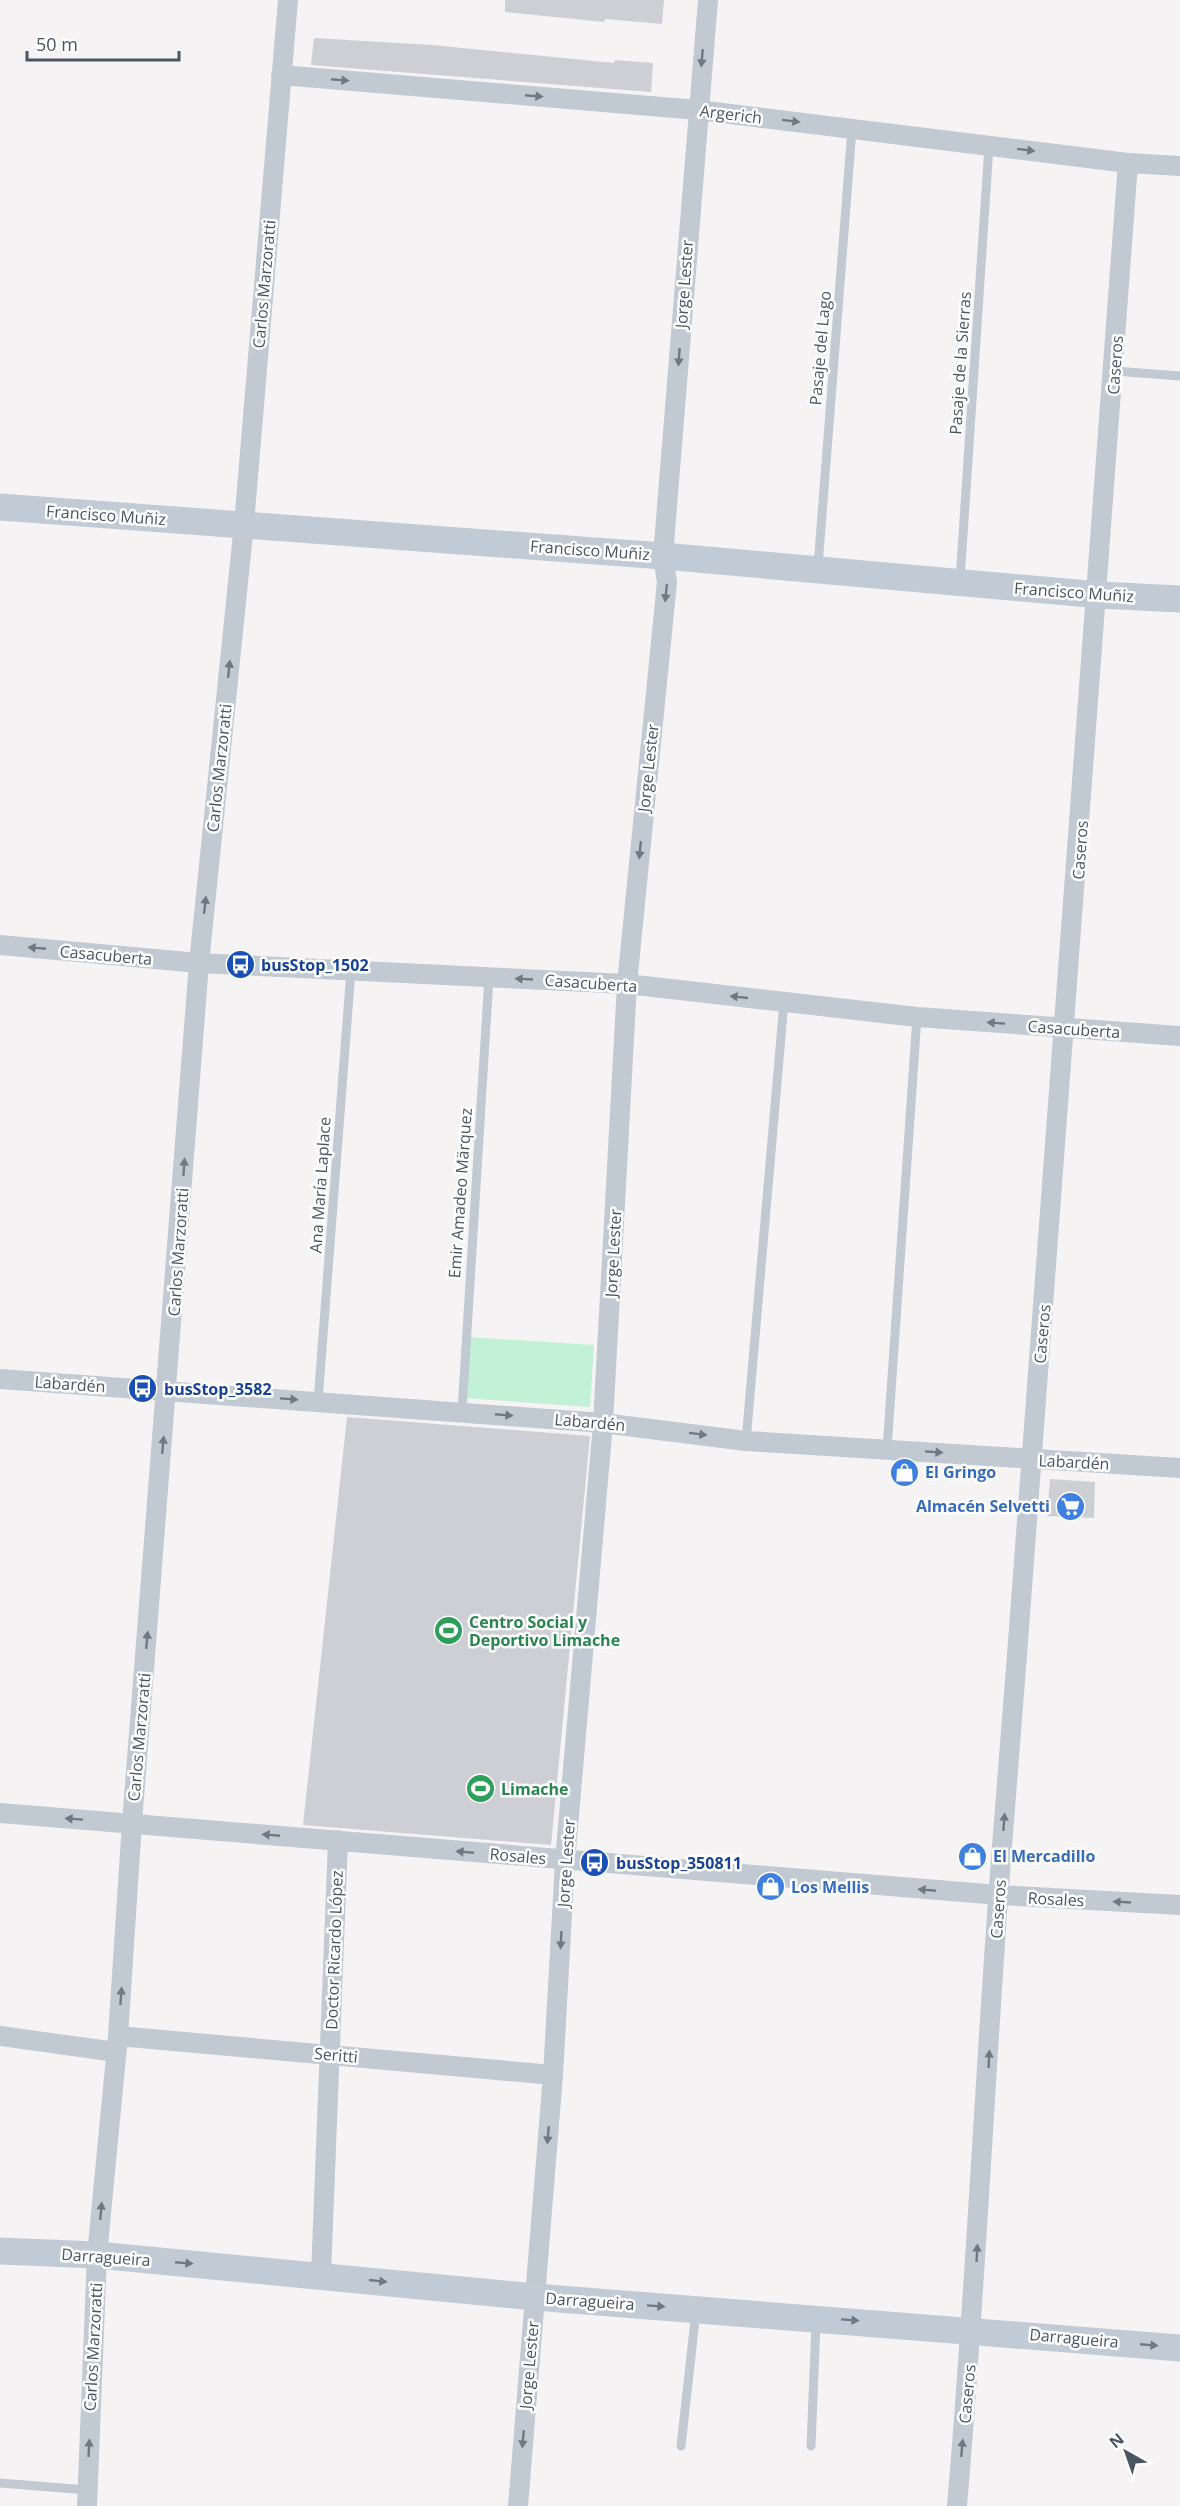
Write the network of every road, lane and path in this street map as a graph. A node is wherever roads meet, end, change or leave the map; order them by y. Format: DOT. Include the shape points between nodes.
graph roads {
  1 [pos="288,0"];
  2 [pos="708,0"];
  3 [pos="281,75"];
  4 [pos="698,110"];
  5 [pos="852,129"];
  6 [pos="989,146"];
  7 [pos="1128,163"];
  8 [pos="1180,166"];
  9 [pos="1114,371"];
  10 [pos="1180,376"];
  11 [pos="0,507"];
  12 [pos="244,524"];
  13 [pos="663,556"];
  14 [pos="817,570"];
  15 [pos="960,583"];
  16 [pos="1100,595"];
  17 [pos="1180,599"];
  18 [pos="0,945"];
  19 [pos="199,963"];
  20 [pos="351,970"];
  21 [pos="489,977"];
  22 [pos="627,984"];
  23 [pos="784,1002"];
  24 [pos="917,1017"];
  25 [pos="1066,1028"];
  26 [pos="1180,1036"];
  27 [pos="0,1379"];
  28 [pos="167,1391"];
  29 [pos="318,1401"];
  30 [pos="462,1411"];
  31 [pos="603,1423"];
  32 [pos="746,1440"];
  33 [pos="887,1449"];
  34 [pos="1032,1459"];
  35 [pos="1180,1468"];
  36 [pos="0,1813"];
  37 [pos="132,1823"];
  38 [pos="338,1840"];
  39 [pos="565,1861"];
  40 [pos="999,1895"];
  41 [pos="1180,1905"];
  42 [pos="0,2036"];
  43 [pos="117,2044"];
  44 [pos="330,2054"];
  45 [pos="553,2074"];
  46 [pos="0,2251"];
  47 [pos="98,2255"];
  48 [pos="321,2275"];
  49 [pos="535,2297"];
  50 [pos="697,2309"];
  51 [pos="817,2318"];
  52 [pos="973,2330"];
  53 [pos="1180,2348"];
  54 [pos="681,2446"];
  55 [pos="811,2446"];
  56 [pos="0,2483"];
  57 [pos="87,2498"];
  58 [pos="518,2506"];
  59 [pos="957,2506"];
  1 -- 3 [label="street, Carlos Marzoratti"];
  2 -- 4 [label="street, Jorge Lester, one-way"];
  3 -- 4 [label="street, Argerich, one-way"];
  3 -- 12 [label="street, Carlos Marzoratti"];
  4 -- 5 [label="street, Argerich, one-way"];
  4 -- 13 [label="street, Jorge Lester, one-way"];
  5 -- 6 [label="street, Argerich"];
  5 -- 14 [label="lane, Pasaje del Lago"];
  6 -- 7 [label="street, Argerich, one-way"];
  6 -- 15 [label="lane, Pasaje de la Sierras"];
  7 -- 8 [label="street, Argerich"];
  7 -- 9 [label="street, Caseros"];
  9 -- 10 [label="lane"];
  9 -- 16 [label="street, Caseros"];
  11 -- 12 [label="street, Francisco Muñiz"];
  12 -- 13 [label="street, Francisco Muñiz"];
  19 -- 12 [label="street, Carlos Marzoratti, one-way"];
  13 -- 14 [label="street, Francisco Muñiz"];
  13 -- 22 [label="street, Jorge Lester, one-way" via="667,582"];
  14 -- 15 [label="street, Francisco Muñiz"];
  15 -- 16 [label="street, Francisco Muñiz"];
  16 -- 17 [label="street, Francisco Muñiz"];
  16 -- 25 [label="street, Caseros"];
  19 -- 18 [label="street, Casacuberta, one-way"];
  19 -- 20 [label="street, Casacuberta"];
  28 -- 19 [label="street, Carlos Marzoratti, one-way"];
  20 -- 21 [label="street, Casacuberta"];
  20 -- 29 [label="lane, Ana María Laplace"];
  22 -- 21 [label="street, Casacuberta, one-way"];
  21 -- 30 [label="lane, Emir Amadeo Märquez"];
  23 -- 22 [label="street, Casacuberta, one-way"];
  22 -- 31 [label="street, Jorge Lester"];
  23 -- 24 [label="street, Casacuberta"];
  23 -- 32 [label="lane"];
  25 -- 24 [label="street, Casacuberta, one-way"];
  24 -- 33 [label="lane"];
  25 -- 26 [label="street, Casacuberta"];
  25 -- 34 [label="street, Caseros"];
  27 -- 28 [label="street, Labardén"];
  28 -- 29 [label="street, Labardén, one-way"];
  37 -- 28 [label="street, Carlos Marzoratti, one-way"];
  29 -- 30 [label="street, Labardén"];
  30 -- 31 [label="street, Labardén, one-way"];
  31 -- 32 [label="street, Labardén, one-way"];
  31 -- 39 [label="street, Jorge Lester"];
  32 -- 33 [label="street, Labardén"];
  33 -- 34 [label="street, Labardén, one-way"];
  34 -- 35 [label="street, Labardén"];
  40 -- 34 [label="street, Caseros, one-way"];
  37 -- 36 [label="street, Rosales, one-way"];
  38 -- 37 [label="street, Rosales, one-way"];
  43 -- 37 [label="street, Carlos Marzoratti, one-way"];
  39 -- 38 [label="street, Rosales, one-way"];
  38 -- 44 [label="street, Doctor Ricardo López"];
  40 -- 39 [label="street, Rosales, one-way"];
  39 -- 45 [label="street, Jorge Lester, one-way"];
  41 -- 40 [label="street, Rosales, one-way"];
  52 -- 40 [label="street, Caseros, one-way"];
  42 -- 43 [label="street, Seritti"];
  43 -- 44 [label="street, Seritti"];
  47 -- 43 [label="street, Carlos Marzoratti, one-way"];
  44 -- 45 [label="street, Seritti"];
  44 -- 48 [label="street, Doctor Ricardo López"];
  45 -- 49 [label="street, Jorge Lester, one-way"];
  46 -- 47 [label="street, Darragueira"];
  47 -- 48 [label="street, Darragueira, one-way"];
  57 -- 47 [label="street, Carlos Marzoratti, one-way"];
  48 -- 49 [label="street, Darragueira, one-way"];
  49 -- 50 [label="street, Darragueira, one-way"];
  49 -- 58 [label="street, Jorge Lester, one-way"];
  50 -- 51 [label="street, Darragueira"];
  50 -- 54 [label="lane"];
  51 -- 52 [label="street, Darragueira, one-way"];
  51 -- 55 [label="lane"];
  52 -- 53 [label="street, Darragueira, one-way"];
  59 -- 52 [label="street, Caseros, one-way"];
  56 -- 57 [label="lane"];
}
